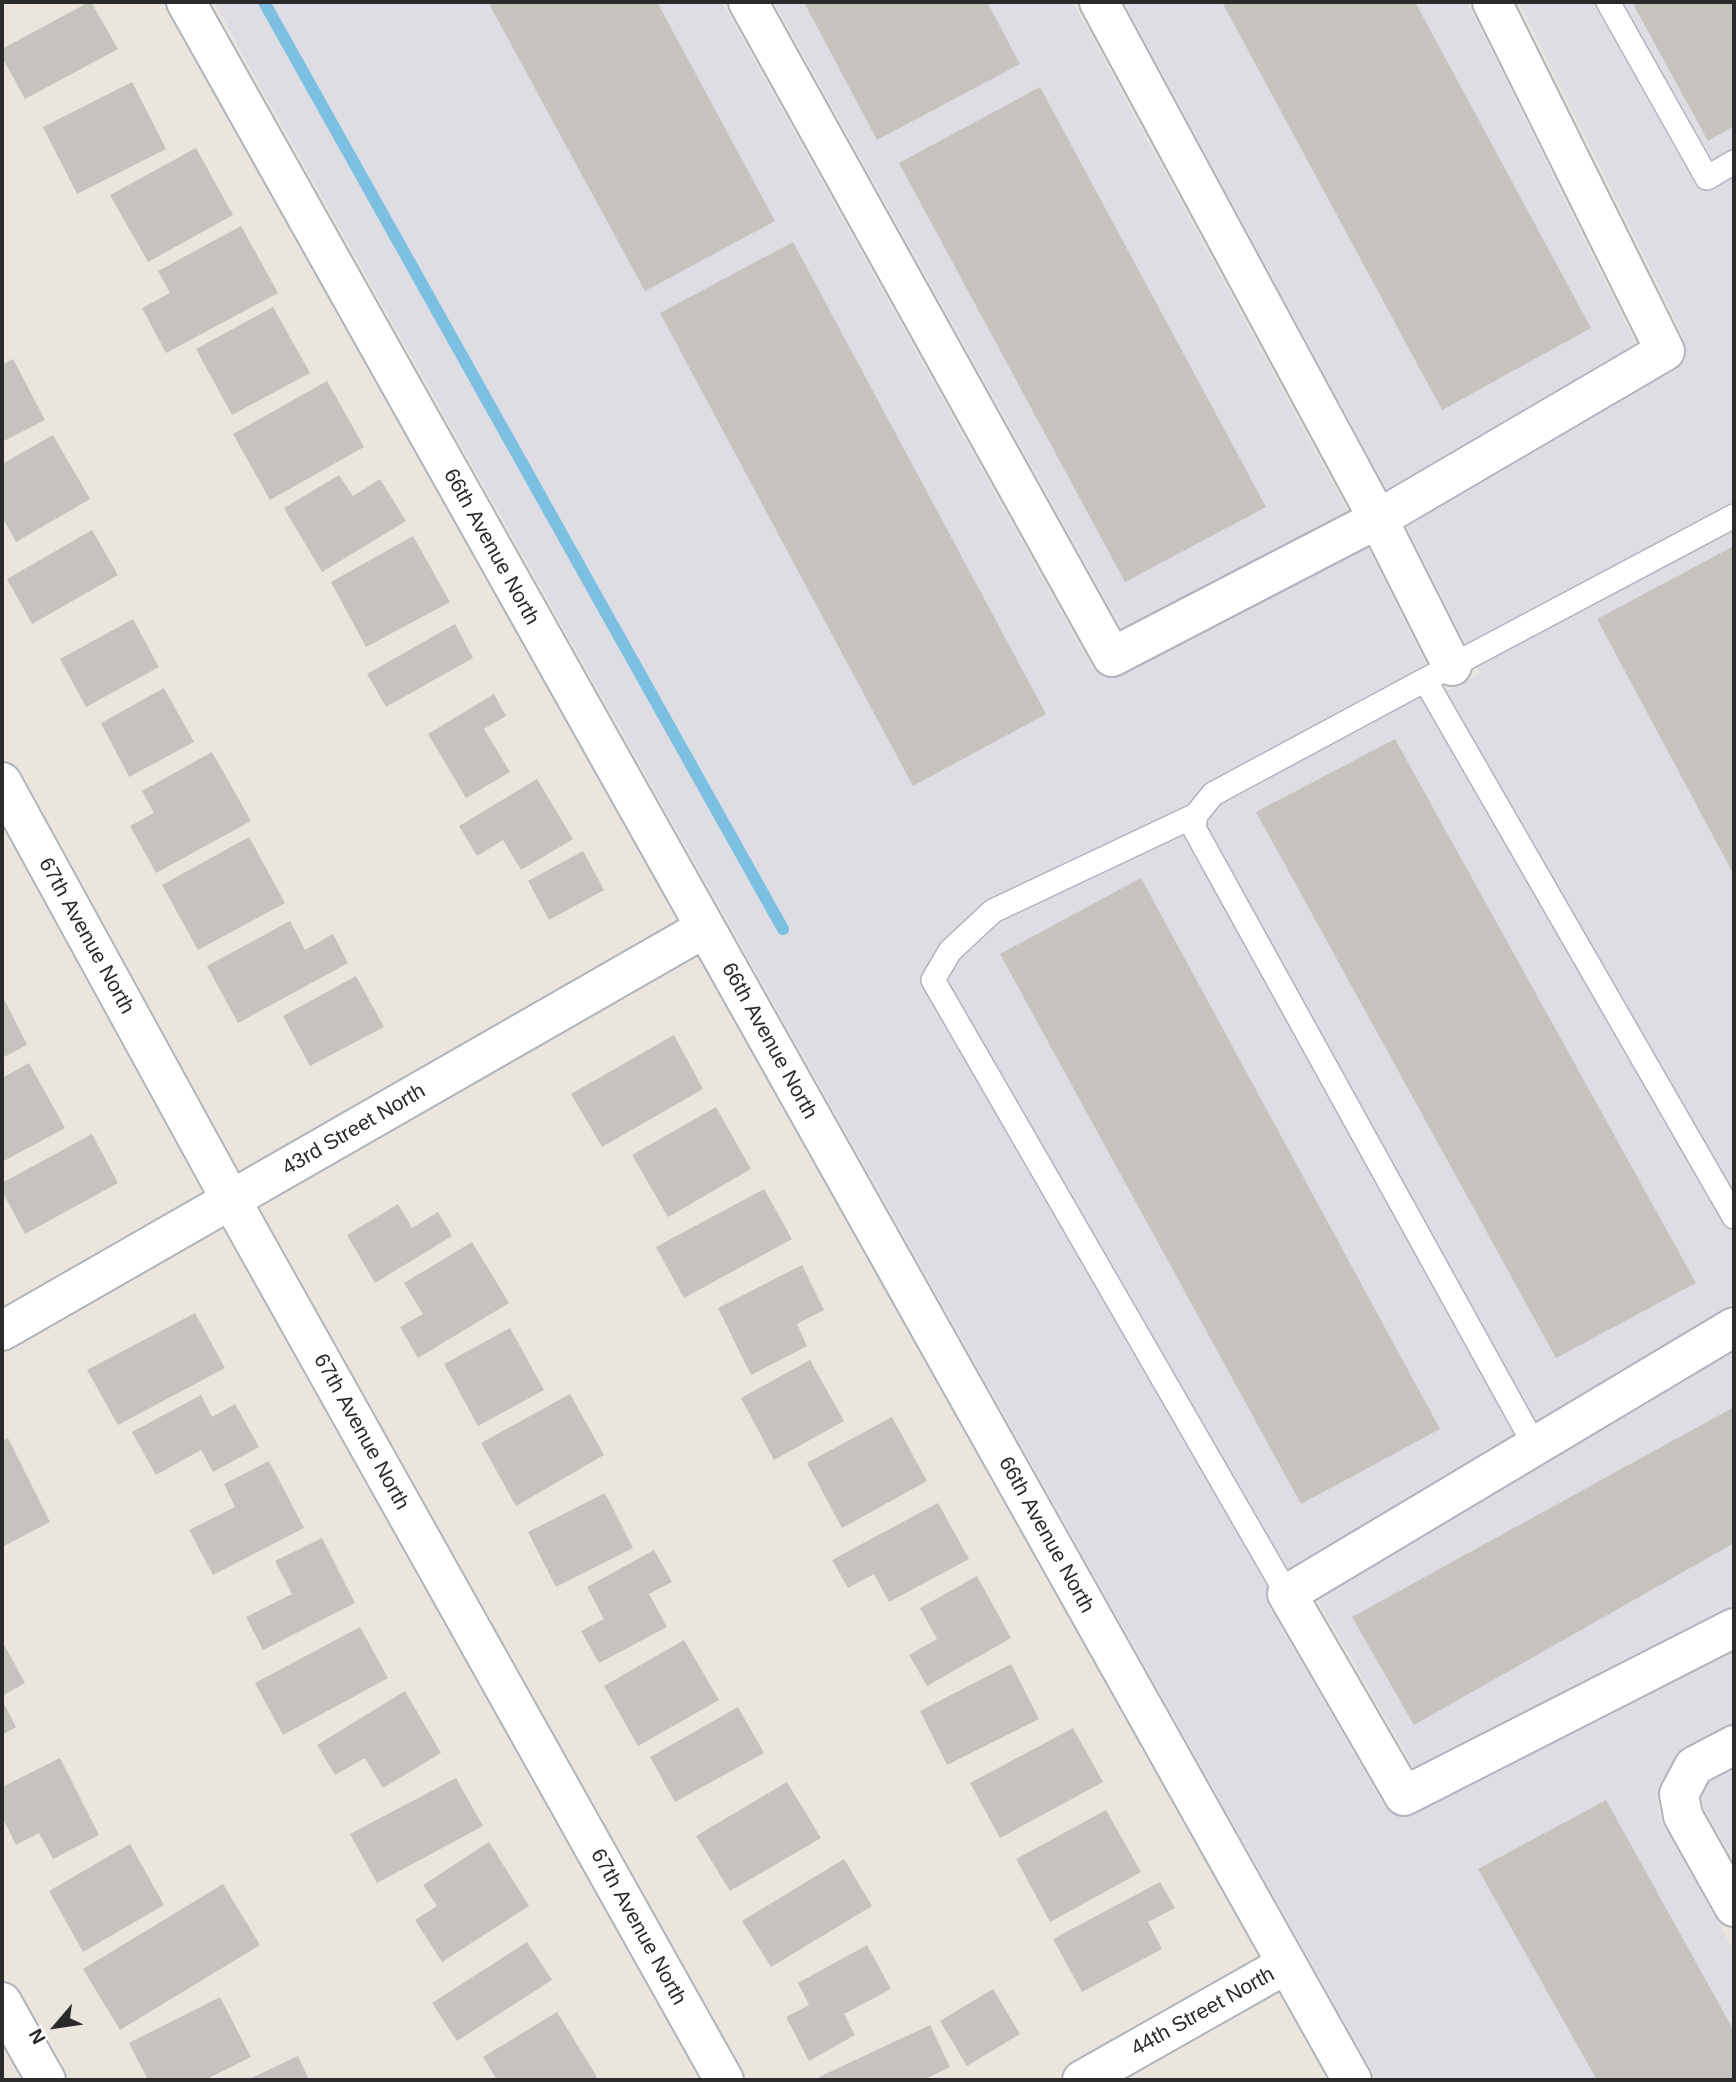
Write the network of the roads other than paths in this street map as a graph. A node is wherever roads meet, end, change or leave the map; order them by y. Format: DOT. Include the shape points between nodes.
graph roads {
  1 [pos="186,2"];
  2 [pos="748,2"];
  3 [pos="1099,2"];
  4 [pos="1492,2"];
  5 [pos="1608,2"];
  6 [pos="1734,162"];
  7 [pos="1734,516"];
  8 [pos="1378,519"];
  9 [pos="1438,673"];
  10 [pos="2,782"];
  11 [pos="1196,815"];
  12 [pos="705,928"];
  13 [pos="231,1200"];
  14 [pos="1734,1217"];
  15 [pos="1734,1326"];
  16 [pos="2,1331"];
  17 [pos="1535,1446"];
  18 [pos="1287,1594"];
  19 [pos="1734,1628"];
  20 [pos="1734,1745"];
  21 [pos="1734,1907"];
  22 [pos="1287,1964"];
  23 [pos="2,2002"];
  24 [pos="46,2080"];
  25 [pos="724,2080"];
  26 [pos="1082,2080"];
  27 [pos="1352,2080"];
  1 -- 12 [label="street, 66th Avenue North"];
  2 -- 8 [label="street" via="1112,657"];
  3 -- 8 [label="street"];
  4 -- 8 [label="street" via="1665,351"];
  5 -- 6 [label="lane" via="1707,178"];
  7 -- 9 [label="lane"];
  8 -- 9 [label="street"];
  9 -- 11 [label="lane" via="1213,794"];
  9 -- 14 [label="lane"];
  10 -- 13 [label="street, 67th Avenue North"];
  11 -- 17 [label="lane" via="1194,828"];
  11 -- 18 [label="lane" via="993,911 950,951 933,980"];
  12 -- 13 [label="street, 43rd Street North"];
  12 -- 22 [label="street, 66th Avenue North"];
  13 -- 16 [label="street, 43rd Street North"];
  13 -- 25 [label="street, 67th Avenue North"];
  15 -- 17 [label="street"];
  17 -- 18 [label="street"];
  18 -- 19 [label="street" via="1404,1796"];
  20 -- 21 [label="street" via="1694,1766 1679,1794 1683,1816"];
  22 -- 26 [label="street, 44th Street North"];
  22 -- 27 [label="street, 66th Avenue North"];
  23 -- 24 [label="street"];
}
